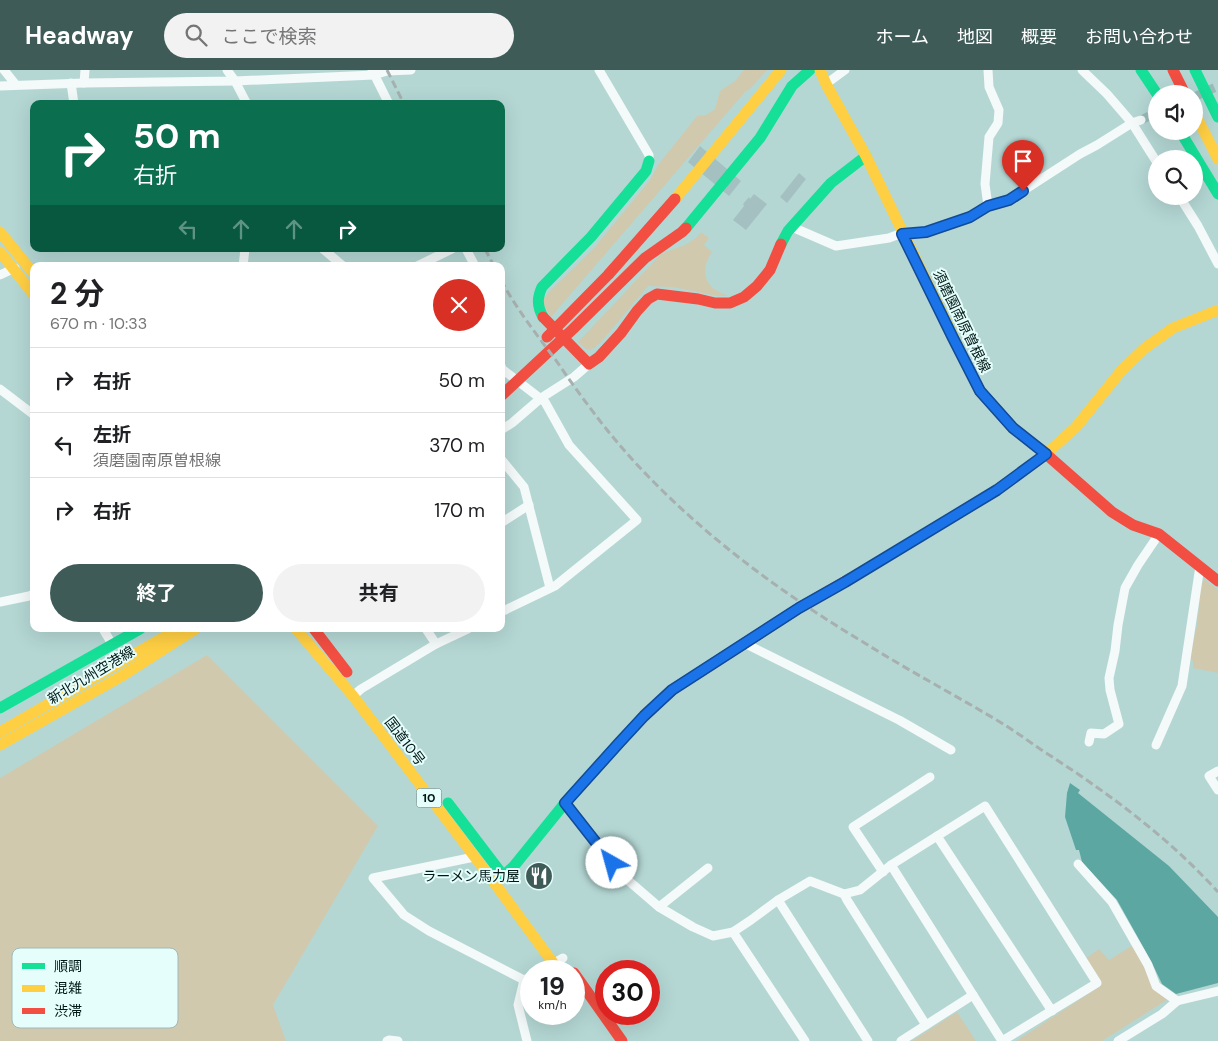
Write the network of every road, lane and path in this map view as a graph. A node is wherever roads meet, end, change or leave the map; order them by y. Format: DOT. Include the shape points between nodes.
graph roads {
  1 [pos="4,70"];
  2 [pos="85,70"];
  3 [pos="227,70"];
  4 [pos="411,70"];
  5 [pos="599,70"];
  6 [pos="810,70"];
  7 [pos="820,70"];
  8 [pos="845,70"];
  9 [pos="988,70"];
  10 [pos="1082,70"];
  11 [pos="1141,70"];
  12 [pos="1173,70"];
  13 [pos="1195,70"];
  14 [pos="780,71"];
  15 [pos="373,73"];
  16 [pos="235,81"];
  17 [pos="84,82"];
  18 [pos="71,83"];
  19 [pos="826,84"];
  20 [pos="16,85"];
  21 [pos="1151,85"];
  22 [pos="1180,85"];
  23 [pos="0,86"];
  24 [pos="73,100"];
  25 [pos="245,100"];
  26 [pos="387,100"];
  27 [pos="1218,116"];
  28 [pos="1136,121"];
  29 [pos="1203,130"];
  30 [pos="1185,140"];
  31 [pos="1150,150"];
  32 [pos="866,156"];
  33 [pos="1218,160"];
  34 [pos="649,161"];
  35 [pos="1218,194"];
  36 [pos="1185,205"];
  37 [pos="988,206"];
  38 [pos="792,227"];
  39 [pos="0,232"];
  40 [pos="902,234"];
  41 [pos="0,252"];
  42 [pos="327,252"];
  43 [pos="446,252"];
  44 [pos="24,261"];
  45 [pos="338,262"];
  46 [pos="425,262"];
  47 [pos="1218,264"];
  48 [pos="14,269"];
  49 [pos="30,269"];
  50 [pos="0,275"];
  51 [pos="30,290"];
  52 [pos="1218,310"];
  53 [pos="542,342"];
  54 [pos="589,364"];
  55 [pos="515,368"];
  56 [pos="505,371"];
  57 [pos="505,377"];
  58 [pos="0,389"];
  59 [pos="505,392"];
  60 [pos="541,398"];
  61 [pos="30,413"];
  62 [pos="505,427"];
  63 [pos="1046,454"];
  64 [pos="505,464"];
  65 [pos="529,505"];
  66 [pos="505,520"];
  67 [pos="1160,534"];
  68 [pos="1200,566"];
  69 [pos="1218,581"];
  70 [pos="550,588"];
  71 [pos="30,596"];
  72 [pos="0,602"];
  73 [pos="505,610"];
  74 [pos="105,632"];
  75 [pos="134,632"];
  76 [pos="149,632"];
  77 [pos="172,632"];
  78 [pos="190,632"];
  79 [pos="299,632"];
  80 [pos="316,632"];
  81 [pos="428,632"];
  82 [pos="462,632"];
  83 [pos="744,643"];
  84 [pos="112,644"];
  85 [pos="436,644"];
  86 [pos="357,693"];
  87 [pos="5,717"];
  88 [pos="0,732"];
  89 [pos="1089,742"];
  90 [pos="402,743"];
  91 [pos="0,745"];
  92 [pos="1156,745"];
  93 [pos="950,750"];
  94 [pos="1218,771"];
  95 [pos="930,777"];
  96 [pos="1218,790"];
  97 [pos="444,797"];
  98 [pos="565,803"];
  99 [pos="937,836"];
  100 [pos="474,857"];
  101 [pos="1078,864"];
  102 [pos="891,866"];
  103 [pos="708,868"];
  104 [pos="883,872"];
  105 [pos="498,878"];
  106 [pos="844,894"];
  107 [pos="778,900"];
  108 [pos="659,907"];
  109 [pos="733,932"];
  110 [pos="555,960"];
  111 [pos="520,974"];
  112 [pos="585,989"];
  113 [pos="1218,991"];
  114 [pos="973,995"];
  115 [pos="520,999"];
  116 [pos="1177,1001"];
  117 [pos="1052,1011"];
  118 [pos="520,1012"];
  119 [pos="523,1025"];
  120 [pos="926,1025"];
  121 [pos="387,1041"];
  122 [pos="398,1041"];
  123 [pos="527,1041"];
  124 [pos="622,1041"];
  125 [pos="805,1041"];
  126 [pos="868,1041"];
  127 [pos="901,1041"];
  128 [pos="1002,1041"];
  129 [pos="1118,1041"];
  1 -- 20 [label="street"];
  2 -- 17 [label="street"];
  3 -- 16 [label="street"];
  4 -- 15 [label="street"];
  5 -- 34 [label="street" via="649,155"];
  6 -- 59 [label="main road" via="792,86 760,138 682,232 645,258"];
  7 -- 19 [label="main road, 須磨園南原曽根線"];
  8 -- 19 [label="street"];
  9 -- 37 [label="street" via="989,87 999,110 998,122 989,137 985,184"];
  10 -- 28 [label="street"];
  11 -- 21 [label="main road"];
  12 -- 22 [label="main road"];
  13 -- 27 [label="main road"];
  14 -- 53 [label="main road" via="631,250"];
  15 -- 16 [label="street"];
  15 -- 26 [label="street"];
  16 -- 17 [label="street"];
  16 -- 25 [label="street"];
  17 -- 18 [label="street"];
  18 -- 20 [label="street"];
  18 -- 24 [label="street"];
  19 -- 32 [label="main road, 須磨園南原曽根線"];
  20 -- 23 [label="street"];
  28 -- 31 [label="street"];
  28 -- 37 [label="street" via="1009,200"];
  29 -- 33 [label="main road"];
  30 -- 35 [label="main road"];
  32 -- 38 [label="main road" via="831,183"];
  32 -- 40 [label="main road, 須磨園南原曽根線"];
  34 -- 54 [label="main road" via="646,171 598,230 537,296 542,316"];
  36 -- 47 [label="street"];
  37 -- 40 [label="street" via="970,217 926,232"];
  38 -- 40 [label="street" via="836,246"];
  38 -- 54 [label="main road" via="770,270 744,297 730,303 715,303 657,294 648,299 621,333"];
  39 -- 44 [label="main road"];
  40 -- 63 [label="main road, 須磨園南原曽根線" via="980,391 1013,428"];
  41 -- 48 [label="main road"];
  42 -- 45 [label="street"];
  43 -- 46 [label="street"];
  44 -- 48 [label="street"];
  44 -- 49 [label="main road"];
  48 -- 50 [label="street"];
  48 -- 51 [label="main road"];
  52 -- 63 [label="main road" via="1174,328 1145,348 1121,371 1076,427"];
  54 -- 60 [label="street"];
  55 -- 57 [label="main road"];
  56 -- 60 [label="street"];
  58 -- 61 [label="street"];
  60 -- 62 [label="street"];
  60 -- 70 [label="street" via="569,445 637,520"];
  63 -- 67 [label="main road, 須磨園南原曽根線" via="1112,512 1133,525"];
  63 -- 83 [label="main road" via="997,490"];
  64 -- 65 [label="street" via="524,487"];
  65 -- 66 [label="street"];
  65 -- 70 [label="street"];
  67 -- 68 [label="main road, 須磨園南原曽根線"];
  67 -- 89 [label="street" via="1125,588 1109,678 1119,724 1104,734 1091,732"];
  68 -- 69 [label="main road, 須磨園南原曽根線"];
  68 -- 92 [label="street" via="1182,686"];
  70 -- 73 [label="street"];
  71 -- 72 [label="street"];
  74 -- 84 [label="street"];
  75 -- 84 [label="main road, 新北九州空港線"];
  76 -- 87 [label="main road"];
  77 -- 87 [label="main road"];
  78 -- 91 [label="main road, 新北九州空港線" via="120,677"];
  79 -- 86 [label="main road, 国道10号 / 10"];
  80 -- 86 [label="main road, 国道10号 / 10"];
  81 -- 85 [label="street"];
  82 -- 85 [label="street"];
  83 -- 93 [label="street" via="899,720"];
  83 -- 98 [label="main road" via="672,690"];
  84 -- 87 [label="main road, 新北九州空港線"];
  85 -- 86 [label="street"];
  86 -- 90 [label="main road, 国道10号 / 10"];
  86 -- 100 [label="main road, 国道10号 / 10"];
  87 -- 88 [label="main road"];
  94 -- 96 [label="street" via="1209,776"];
  95 -- 104 [label="street" via="854,827"];
  97 -- 105 [label="main road, 国道10号 / 10"];
  98 -- 105 [label="main road" via="514,866"];
  98 -- 108 [label="street" via="623,876"];
  99 -- 102 [label="street"];
  99 -- 117 [label="street"];
  99 -- 117 [label="street" via="985,806 1097,983"];
  100 -- 105 [label="main road, 国道10号 / 10"];
  100 -- 111 [label="street" via="373,878 404,915 429,931"];
  101 -- 116 [label="street" via="1112,902 1148,965 1156,986"];
  102 -- 104 [label="street"];
  102 -- 114 [label="street"];
  103 -- 108 [label="street"];
  104 -- 106 [label="street" via="860,890"];
  105 -- 110 [label="main road, 国道10号 / 10"];
  106 -- 107 [label="street" via="810,881"];
  106 -- 120 [label="street"];
  107 -- 109 [label="street"];
  107 -- 126 [label="street"];
  108 -- 109 [label="street" via="713,936"];
  109 -- 125 [label="street"];
  112 -- 124 [label="main road, 国道10号 / 10"];
  113 -- 116 [label="street"];
  114 -- 120 [label="street"];
  114 -- 128 [label="street"];
  115 -- 118 [label="street"];
  116 -- 129 [label="street"];
  117 -- 128 [label="street"];
  119 -- 123 [label="street"];
  120 -- 127 [label="street"];
  121 -- 122 [label="street"];
}
